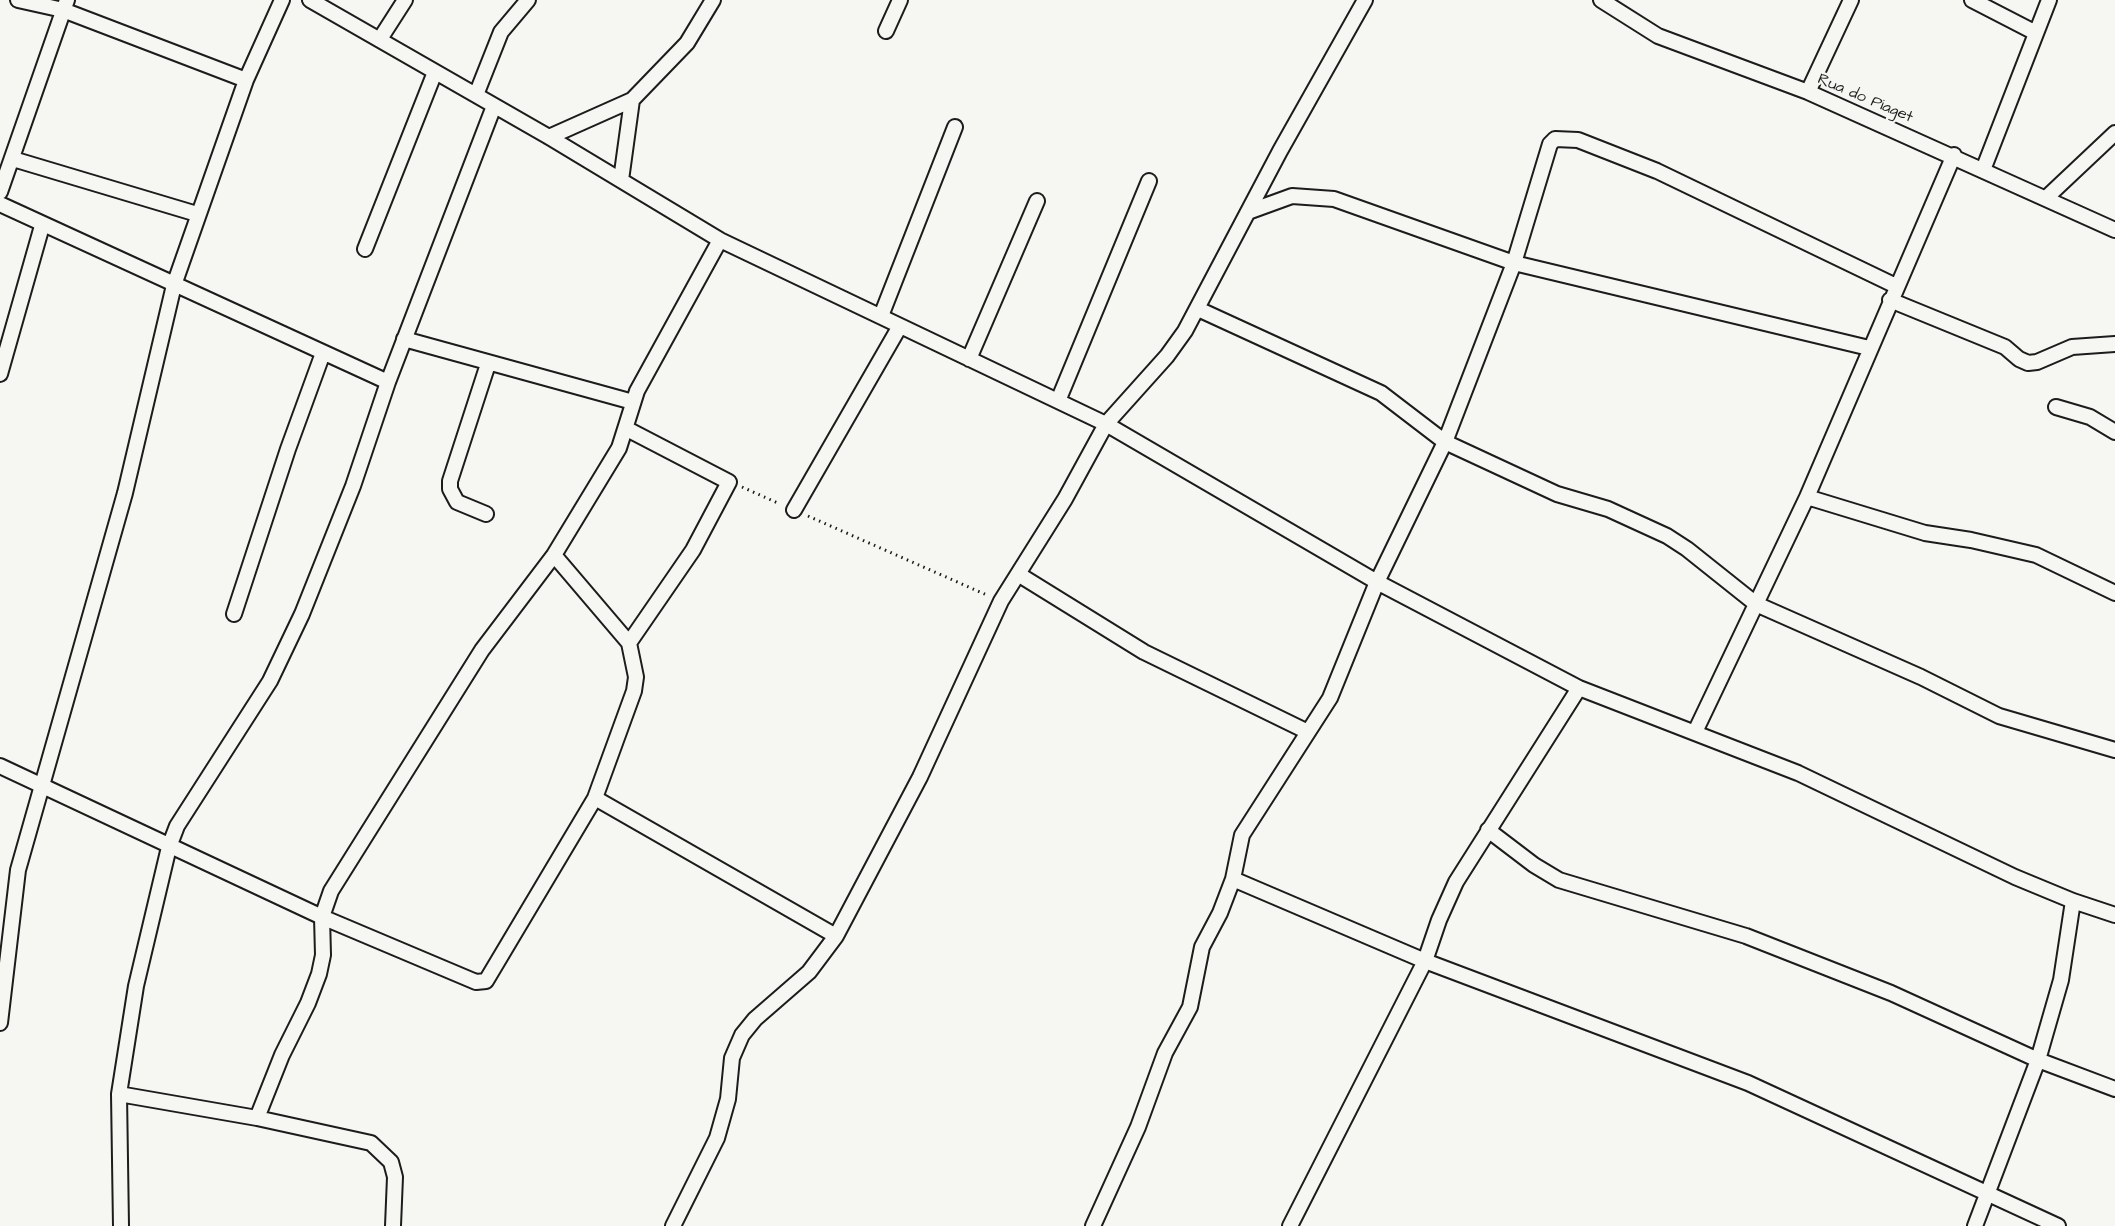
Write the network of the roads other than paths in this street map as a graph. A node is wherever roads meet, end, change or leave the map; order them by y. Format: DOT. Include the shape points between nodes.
graph roads {
  1 [pos="18,0"];
  2 [pos="282,0"];
  3 [pos="310,0"];
  4 [pos="405,0"];
  5 [pos="528,0"];
  6 [pos="713,0"];
  7 [pos="900,0"];
  8 [pos="1365,0"];
  9 [pos="1601,0"];
  10 [pos="1851,0"];
  11 [pos="1972,0"];
  12 [pos="2049,0"];
  13 [pos="65,5"];
  14 [pos="886,31"];
  15 [pos="2036,33"];
  16 [pos="380,39"];
  17 [pos="435,72"];
  18 [pos="246,80"];
  19 [pos="1808,92"];
  20 [pos="476,95"];
  21 [pos="632,100"];
  22 [pos="494,106"];
  23 [pos="955,127"];
  24 [pos="2115,133"];
  25 [pos="549,137"];
  26 [pos="1954,155"];
  27 [pos="13,159"];
  28 [pos="1983,170"];
  29 [pos="621,180"];
  30 [pos="1149,181"];
  31 [pos="0,192"];
  32 [pos="2046,198"];
  33 [pos="1038,201"];
  34 [pos="0,204"];
  35 [pos="1248,212"];
  36 [pos="197,214"];
  37 [pos="42,225"];
  38 [pos="2115,230"];
  39 [pos="720,240"];
  40 [pos="365,249"];
  41 [pos="1514,263"];
  42 [pos="174,285"];
  43 [pos="1896,286"];
  44 [pos="1890,300"];
  45 [pos="1198,309"];
  46 [pos="881,316"];
  47 [pos="900,326"];
  48 [pos="404,339"];
  49 [pos="2115,344"];
  50 [pos="1869,348"];
  51 [pos="323,353"];
  52 [pos="969,359"];
  53 [pos="489,364"];
  54 [pos="0,374"];
  55 [pos="388,382"];
  56 [pos="1058,401"];
  57 [pos="633,402"];
  58 [pos="2056,407"];
  59 [pos="1106,424"];
  60 [pos="627,429"];
  61 [pos="2115,432"];
  62 [pos="1445,442"];
  63 [pos="1807,497"];
  64 [pos="795,510"];
  65 [pos="486,514"];
  66 [pos="554,555"];
  67 [pos="1018,574"];
  68 [pos="1377,582"];
  69 [pos="2115,593"];
  70 [pos="1756,604"];
  71 [pos="234,614"];
  72 [pos="629,643"];
  73 [pos="1579,688"];
  74 [pos="1308,732"];
  75 [pos="1695,732"];
  76 [pos="2115,750"];
  77 [pos="0,766"];
  78 [pos="40,785"];
  79 [pos="595,798"];
  80 [pos="1488,830"];
  81 [pos="169,847"];
  82 [pos="1233,879"];
  83 [pos="2073,901"];
  84 [pos="2115,915"];
  85 [pos="322,917"];
  86 [pos="836,936"];
  87 [pos="1425,962"];
  88 [pos="0,1023"];
  89 [pos="2038,1060"];
  90 [pos="2115,1089"];
  91 [pos="119,1094"];
  92 [pos="257,1118"];
  93 [pos="1989,1194"];
  94 [pos="121,1226"];
  95 [pos="393,1226"];
  96 [pos="673,1226"];
  97 [pos="1093,1226"];
  98 [pos="1290,1226"];
  99 [pos="1975,1226"];
  100 [pos="2058,1226"];
  1 -- 13 [label="street"];
  2 -- 18 [label="street"];
  3 -- 16 [label="street"];
  4 -- 16 [label="street"];
  5 -- 20 [label="street" via="501,32"];
  6 -- 21 [label="street" via="687,43"];
  7 -- 14 [label="street"];
  8 -- 35 [label="street"];
  9 -- 19 [label="street, Rua do Piaget" via="1658,36"];
  10 -- 19 [label="street"];
  11 -- 15 [label="street"];
  12 -- 15 [label="street"];
  13 -- 18 [label="street"];
  13 -- 27 [label="street"];
  15 -- 28 [label="street"];
  16 -- 17 [label="street"];
  17 -- 20 [label="street"];
  17 -- 40 [label="street"];
  18 -- 36 [label="street"];
  19 -- 26 [label="street, Rua do Piaget"];
  20 -- 22 [label="street"];
  21 -- 25 [label="street"];
  21 -- 29 [label="street"];
  22 -- 25 [label="street"];
  22 -- 48 [label="street"];
  23 -- 46 [label="street"];
  24 -- 32 [label="street"];
  25 -- 29 [label="street"];
  26 -- 28 [label="street, Rua do Piaget"];
  26 -- 43 [label="street"];
  27 -- 31 [label="street"];
  27 -- 36 [label="street"];
  28 -- 32 [label="street, Rua do Piaget"];
  29 -- 39 [label="street"];
  30 -- 56 [label="street"];
  32 -- 38 [label="street, Rua do Piaget"];
  33 -- 52 [label="street"];
  34 -- 37 [label="street"];
  35 -- 41 [label="street" via="1292,196 1334,199"];
  35 -- 45 [label="street"];
  36 -- 42 [label="street"];
  37 -- 42 [label="street"];
  37 -- 54 [label="street"];
  39 -- 46 [label="street"];
  39 -- 57 [label="street"];
  41 -- 43 [label="street" via="1550,144 1565,138 1679,180"];
  41 -- 50 [label="street"];
  41 -- 62 [label="street"];
  42 -- 51 [label="street"];
  42 -- 78 [label="street" via="125,493"];
  43 -- 44 [label="street"];
  44 -- 49 [label="street" via="2005,347 2028,363 2072,347"];
  44 -- 50 [label="street"];
  45 -- 59 [label="street" via="1167,356"];
  45 -- 62 [label="street" via="1381,393"];
  46 -- 47 [label="street"];
  47 -- 52 [label="street"];
  47 -- 64 [label="street"];
  48 -- 53 [label="street"];
  48 -- 55 [label="street"];
  50 -- 63 [label="street"];
  51 -- 55 [label="street"];
  51 -- 71 [label="street"];
  52 -- 56 [label="street"];
  53 -- 57 [label="street"];
  53 -- 65 [label="street" via="450,481 452,497 457,502"];
  55 -- 81 [label="street" via="353,486 281,659 177,826"];
  56 -- 59 [label="street"];
  57 -- 60 [label="street"];
  58 -- 61 [label="street" via="2090,417"];
  59 -- 67 [label="street"];
  59 -- 68 [label="street"];
  60 -- 66 [label="street"];
  60 -- 72 [label="street" via="729,482 693,550"];
  62 -- 68 [label="street"];
  62 -- 70 [label="street" via="1557,494 1608,509 1667,536"];
  63 -- 69 [label="street" via="1925,533 2036,555"];
  63 -- 70 [label="street"];
  66 -- 72 [label="street"];
  66 -- 85 [label="street" via="482,650 331,891"];
  67 -- 74 [label="street" via="1144,652"];
  67 -- 86 [label="street" via="1001,601 920,777"];
  68 -- 73 [label="street"];
  68 -- 74 [label="street" via="1330,698"];
  70 -- 75 [label="street"];
  70 -- 76 [label="street" via="1999,716"];
  72 -- 79 [label="street" via="635,669 634,691"];
  73 -- 75 [label="street"];
  73 -- 80 [label="street"];
  74 -- 82 [label="street" via="1242,835"];
  75 -- 83 [label="street" via="1808,778 2014,877"];
  77 -- 78 [label="street"];
  78 -- 81 [label="street"];
  78 -- 88 [label="street" via="18,870"];
  79 -- 85 [label="street" via="486,981 476,982"];
  79 -- 86 [label="street"];
  80 -- 87 [label="street" via="1456,882"];
  80 -- 89 [label="street" via="1559,880 1746,936 1891,993"];
  81 -- 85 [label="street"];
  81 -- 91 [label="street" via="136,986"];
  82 -- 87 [label="street"];
  82 -- 97 [label="street" via="1202,946 1190,1007 1165,1053 1138,1127"];
  83 -- 84 [label="street"];
  83 -- 89 [label="street" via="2061,980"];
  85 -- 92 [label="street" via="319,974"];
  86 -- 96 [label="street" via="809,972 742,1035 732,1058 728,1099 717,1138"];
  87 -- 93 [label="street" via="1748,1083"];
  87 -- 98 [label="street"];
  89 -- 90 [label="street"];
  89 -- 93 [label="street"];
  91 -- 92 [label="street"];
  91 -- 94 [label="street"];
  92 -- 95 [label="street" via="371,1143 381,1150 391,1162 395,1177"];
  93 -- 99 [label="street"];
  93 -- 100 [label="street"];
}
